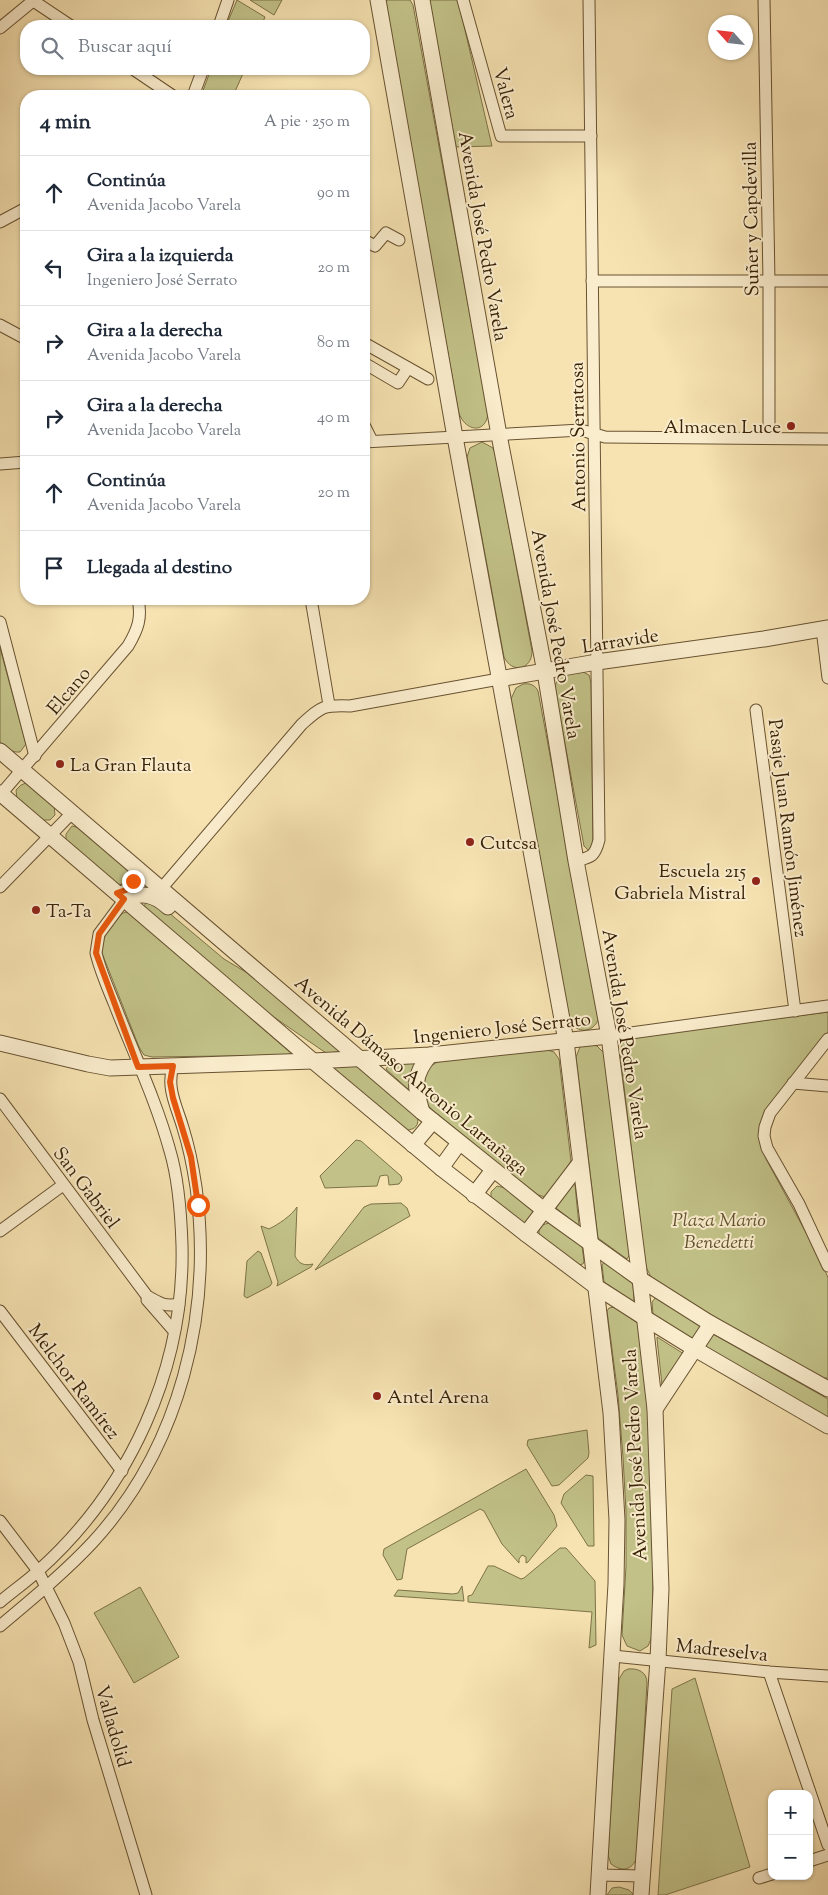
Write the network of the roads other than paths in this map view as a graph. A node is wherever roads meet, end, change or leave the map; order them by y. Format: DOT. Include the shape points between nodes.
graph roads {
  1 [pos="34,0"];
  2 [pos="228,0"];
  3 [pos="378,0"];
  4 [pos="422,0"];
  5 [pos="463,0"];
  6 [pos="589,0"];
  7 [pos="764,0"];
  8 [pos="62,20"];
  9 [pos="221,20"];
  10 [pos="0,28"];
  11 [pos="142,75"];
  12 [pos="201,75"];
  13 [pos="164,90"];
  14 [pos="195,90"];
  15 [pos="591,136"];
  16 [pos="20,211"];
  17 [pos="0,222"];
  18 [pos="399,240"];
  19 [pos="370,243"];
  20 [pos="592,281"];
  21 [pos="828,281"];
  22 [pos="769,282"];
  23 [pos="0,324"];
  24 [pos="20,336"];
  25 [pos="370,346"];
  26 [pos="370,366"];
  27 [pos="408,368"];
  28 [pos="428,380"];
  29 [pos="594,434"];
  30 [pos="499,435"];
  31 [pos="454,437"];
  32 [pos="769,438"];
  33 [pos="828,439"];
  34 [pos="370,442"];
  35 [pos="20,462"];
  36 [pos="0,464"];
  37 [pos="139,605"];
  38 [pos="312,605"];
  39 [pos="0,622"];
  40 [pos="825,628"];
  41 [pos="597,662"];
  42 [pos="545,672"];
  43 [pos="828,678"];
  44 [pos="499,679"];
  45 [pos="329,705"];
  46 [pos="756,710"];
  47 [pos="0,752"];
  48 [pos="35,756"];
  49 [pos="22,770"];
  50 [pos="0,793"];
  51 [pos="72,813"];
  52 [pos="50,835"];
  53 [pos="576,861"];
  54 [pos="135,867"];
  55 [pos="0,887"];
  56 [pos="162,889"];
  57 [pos="121,896"];
  58 [pos="234,952"];
  59 [pos="828,1006"];
  60 [pos="795,1011"];
  61 [pos="609,1036"];
  62 [pos="828,1038"];
  63 [pos="566,1041"];
  64 [pos="0,1043"];
  65 [pos="430,1055"];
  66 [pos="360,1060"];
  67 [pos="313,1062"];
  68 [pos="173,1066"];
  69 [pos="138,1067"];
  70 [pos="793,1084"];
  71 [pos="828,1086"];
  72 [pos="0,1099"];
  73 [pos="427,1117"];
  74 [pos="459,1143"];
  75 [pos="413,1145"];
  76 [pos="580,1162"];
  77 [pos="440,1168"];
  78 [pos="493,1170"];
  79 [pos="63,1185"];
  80 [pos="474,1195"];
  81 [pos="544,1210"];
  82 [pos="0,1231"];
  83 [pos="526,1234"];
  84 [pos="590,1244"];
  85 [pos="828,1266"];
  86 [pos="640,1278"];
  87 [pos="181,1286"];
  88 [pos="595,1286"];
  89 [pos="200,1288"];
  90 [pos="147,1296"];
  91 [pos="179,1304"];
  92 [pos="0,1312"];
  93 [pos="645,1318"];
  94 [pos="711,1324"];
  95 [pos="174,1331"];
  96 [pos="695,1350"];
  97 [pos="828,1389"];
  98 [pos="655,1409"];
  99 [pos="151,1414"];
  100 [pos="169,1420"];
  101 [pos="828,1426"];
  102 [pos="122,1471"];
  103 [pos="0,1521"];
  104 [pos="38,1571"];
  105 [pos="47,1587"];
  106 [pos="0,1602"];
  107 [pos="0,1626"];
  108 [pos="613,1656"];
  109 [pos="658,1660"];
  110 [pos="769,1672"];
  111 [pos="828,1676"];
  112 [pos="828,1844"];
  113 [pos="828,1855"];
  114 [pos="813,1860"];
  115 [pos="599,1875"];
  116 [pos="768,1875"];
  117 [pos="642,1876"];
  118 [pos="758,1878"];
  119 [pos="146,1895"];
  120 [pos="598,1895"];
  121 [pos="641,1895"];
  1 -- 8 [label="street"];
  1 -- 10 [label="street"];
  2 -- 9 [label="street"];
  3 -- 31 [label="street, Avenida José Pedro Varela"];
  4 -- 30 [label="street, Avenida José Pedro Varela"];
  5 -- 15 [label="street, Valera" via="501,136"];
  6 -- 15 [label="street, Antonio Serratosa"];
  7 -- 22 [label="street, Suñer y Capdevilla"];
  11 -- 13 [label="street"];
  12 -- 14 [label="street"];
  15 -- 20 [label="street, Antonio Serratosa"];
  16 -- 17 [label="street"];
  18 -- 19 [label="street" via="386,233 375,246"];
  20 -- 22 [label="street"];
  20 -- 29 [label="street, Antonio Serratosa"];
  21 -- 22 [label="street"];
  22 -- 32 [label="street, Suñer y Capdevilla"];
  23 -- 24 [label="street"];
  25 -- 27 [label="street"];
  26 -- 27 [label="street" via="398,383"];
  27 -- 28 [label="street"];
  29 -- 30 [label="street" via="581,430"];
  29 -- 32 [label="street" via="605,437"];
  29 -- 41 [label="street, Antonio Serratosa"];
  30 -- 31 [label="street"];
  30 -- 42 [label="street, Avenida José Pedro Varela"];
  31 -- 34 [label="street"];
  31 -- 44 [label="street, Avenida José Pedro Varela"];
  32 -- 33 [label="street"];
  35 -- 36 [label="street"];
  37 -- 48 [label="street, Elcano" via="141,614 128,646"];
  38 -- 45 [label="street"];
  39 -- 48 [label="street"];
  40 -- 41 [label="street, Larravide"];
  40 -- 43 [label="street"];
  41 -- 42 [label="street, Larravide"];
  41 -- 53 [label="street, Antonio Serratosa" via="599,840 595,853"];
  42 -- 44 [label="street, Larravide"];
  42 -- 53 [label="street, Avenida José Pedro Varela"];
  44 -- 45 [label="street, Larravide" via="350,706"];
  44 -- 63 [label="street, Avenida José Pedro Varela"];
  45 -- 56 [label="street" via="317,710 302,724"];
  46 -- 60 [label="street, Pasaje Juan Ramón Jiménez"];
  47 -- 49 [label="street, Avenida Dámaso Antonio Larrañaga"];
  48 -- 49 [label="street, Elcano"];
  49 -- 50 [label="street, Elcano"];
  49 -- 51 [label="street, Avenida Dámaso Antonio Larrañaga"];
  50 -- 52 [label="street"];
  51 -- 52 [label="street"];
  51 -- 54 [label="street, Avenida Dámaso Antonio Larrañaga"];
  52 -- 55 [label="street"];
  52 -- 57 [label="street"];
  53 -- 61 [label="street, Avenida José Pedro Varela"];
  54 -- 56 [label="street, Avenida Dámaso Antonio Larrañaga"];
  54 -- 57 [label="street" via="133,881"];
  56 -- 58 [label="street, Avenida Dámaso Antonio Larrañaga"];
  57 -- 58 [label="street" via="153,896 219,949"];
  57 -- 67 [label="street"];
  57 -- 69 [label="street" via="99,934 96,953"];
  58 -- 66 [label="street, Avenida Dámaso Antonio Larrañaga"];
  59 -- 60 [label="street, Ingeniero José Serrato"];
  60 -- 61 [label="street, Ingeniero José Serrato"];
  61 -- 63 [label="street, Ingeniero José Serrato"];
  61 -- 86 [label="street, Avenida José Pedro Varela"];
  62 -- 70 [label="street"];
  63 -- 65 [label="street, Ingeniero José Serrato"];
  63 -- 76 [label="street, Avenida José Pedro Varela"];
  64 -- 69 [label="street, Ingeniero José Serrato" via="110,1068"];
  65 -- 66 [label="street, Ingeniero José Serrato"];
  65 -- 73 [label="street" via="416,1079 416,1092"];
  66 -- 67 [label="street, Ingeniero José Serrato"];
  66 -- 73 [label="street, Avenida Dámaso Antonio Larrañaga"];
  67 -- 68 [label="street, Ingeniero José Serrato"];
  67 -- 75 [label="street"];
  68 -- 69 [label="street, Ingeniero José Serrato"];
  68 -- 89 [label="street" via="170,1082 173,1098 189,1149 196,1187 201,1232"];
  69 -- 87 [label="street" via="153,1098 171,1153 181,1224"];
  70 -- 71 [label="street"];
  70 -- 85 [label="street" via="770,1114 764,1136 767,1148 799,1204"];
  72 -- 79 [label="street, San Gabriel"];
  73 -- 74 [label="street, Avenida Dámaso Antonio Larrañaga"];
  73 -- 75 [label="street"];
  74 -- 77 [label="street"];
  74 -- 78 [label="street, Avenida Dámaso Antonio Larrañaga"];
  75 -- 77 [label="street"];
  76 -- 81 [label="street"];
  76 -- 84 [label="street, Avenida José Pedro Varela"];
  77 -- 80 [label="street"];
  78 -- 80 [label="street"];
  78 -- 81 [label="street, Avenida Dámaso Antonio Larrañaga"];
  79 -- 82 [label="street"];
  79 -- 90 [label="street, San Gabriel"];
  80 -- 83 [label="street"];
  81 -- 83 [label="street"];
  81 -- 84 [label="street, Avenida Dámaso Antonio Larrañaga"];
  83 -- 88 [label="street"];
  84 -- 86 [label="street, Avenida Dámaso Antonio Larrañaga"];
  84 -- 88 [label="street, Avenida José Pedro Varela"];
  86 -- 93 [label="street, Avenida José Pedro Varela"];
  86 -- 94 [label="street, Avenida Dámaso Antonio Larrañaga"];
  87 -- 89 [label="street"];
  87 -- 91 [label="street"];
  88 -- 93 [label="street"];
  88 -- 108 [label="street, Avenida José Pedro Varela" via="614,1457 617,1520"];
  89 -- 100 [label="street" via="192,1343"];
  90 -- 91 [label="street, San Gabriel" via="168,1306"];
  90 -- 95 [label="street, San Gabriel"];
  91 -- 95 [label="street"];
  92 -- 102 [label="street, Melchor Ramírez"];
  93 -- 96 [label="street"];
  93 -- 98 [label="street, Avenida José Pedro Varela"];
  94 -- 96 [label="street"];
  94 -- 97 [label="street, Avenida Dámaso Antonio Larrañaga"];
  95 -- 99 [label="street" via="165,1373"];
  96 -- 98 [label="street"];
  96 -- 101 [label="street"];
  98 -- 109 [label="street, Avenida José Pedro Varela" via="661,1589"];
  99 -- 100 [label="street"];
  99 -- 102 [label="street"];
  100 -- 105 [label="street" via="133,1489 116,1514 68,1569"];
  102 -- 104 [label="street" via="87,1520"];
  103 -- 104 [label="street, Valladolid"];
  104 -- 105 [label="street, Valladolid"];
  104 -- 106 [label="street"];
  105 -- 107 [label="street"];
  105 -- 119 [label="street, Valladolid" via="79,1662 93,1720"];
  108 -- 109 [label="street, Madreselva"];
  108 -- 115 [label="street, Avenida José Pedro Varela"];
  109 -- 110 [label="street, Madreselva"];
  109 -- 117 [label="street, Avenida José Pedro Varela"];
  110 -- 111 [label="street, Madreselva"];
  110 -- 112 [label="street"];
  113 -- 114 [label="street"];
  115 -- 117 [label="street"];
  115 -- 120 [label="street, Avenida José Pedro Varela"];
  116 -- 118 [label="street"];
  117 -- 121 [label="street, Avenida José Pedro Varela"];
}
